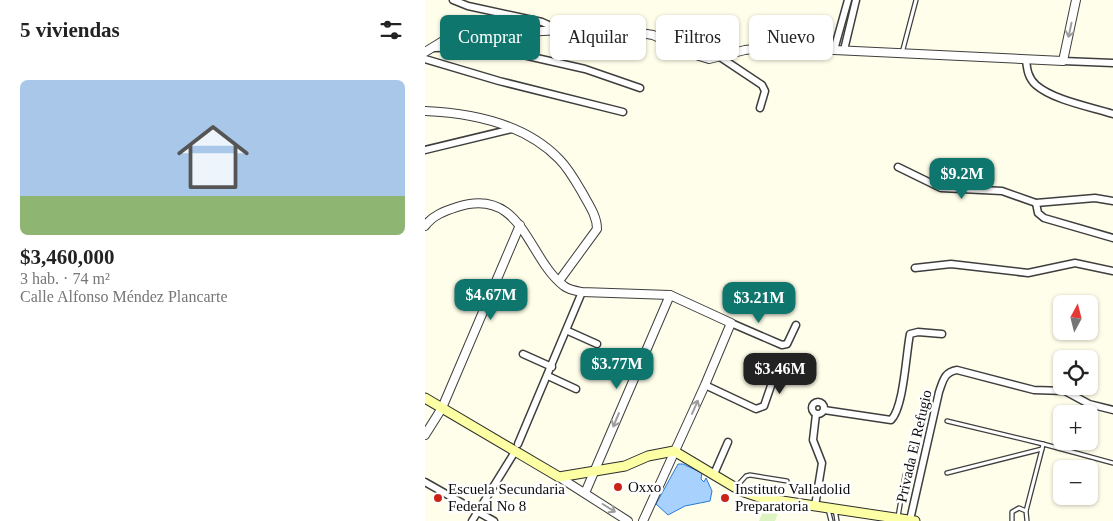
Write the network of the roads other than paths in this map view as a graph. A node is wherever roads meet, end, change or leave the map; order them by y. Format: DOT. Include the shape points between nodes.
graph roads {
  1 [pos="453,0"];
  2 [pos="847,0"];
  3 [pos="856,0"];
  4 [pos="915,0"];
  5 [pos="1076,0"];
  6 [pos="550,25"];
  7 [pos="550,31"];
  8 [pos="428,50"];
  9 [pos="834,50"];
  10 [pos="844,50"];
  11 [pos="739,52"];
  12 [pos="902,54"];
  13 [pos="425,59"];
  14 [pos="724,60"];
  15 [pos="1025,60"];
  16 [pos="1063,61"];
  17 [pos="1113,63"];
  18 [pos="640,88"];
  19 [pos="760,108"];
  20 [pos="425,111"];
  21 [pos="623,112"];
  22 [pos="1113,114"];
  23 [pos="512,129"];
  24 [pos="425,150"];
  25 [pos="898,167"];
  26 [pos="1113,201"];
  27 [pos="1036,202"];
  28 [pos="520,225"];
  29 [pos="425,226"];
  30 [pos="1113,238"];
  31 [pos="915,268"];
  32 [pos="1113,271"];
  33 [pos="559,281"];
  34 [pos="583,292"];
  35 [pos="670,295"];
  36 [pos="731,323"];
  37 [pos="796,325"];
  38 [pos="568,331"];
  39 [pos="942,334"];
  40 [pos="597,344"];
  41 [pos="523,354"];
  42 [pos="552,367"];
  43 [pos="548,376"];
  44 [pos="775,377"];
  45 [pos="705,385"];
  46 [pos="576,389"];
  47 [pos="425,398"];
  48 [pos="442,408"];
  49 [pos="824,410"];
  50 [pos="1113,410"];
  51 [pos="816,414"];
  52 [pos="947,421"];
  53 [pos="425,435"];
  54 [pos="728,442"];
  55 [pos="1043,444"];
  56 [pos="517,447"];
  57 [pos="1042,449"];
  58 [pos="674,451"];
  59 [pos="1113,463"];
  60 [pos="593,473"];
  61 [pos="947,473"];
  62 [pos="714,474"];
  63 [pos="905,475"];
  64 [pos="559,477"];
  65 [pos="787,481"];
  66 [pos="425,482"];
  67 [pos="736,488"];
  68 [pos="585,493"];
  69 [pos="815,506"];
  70 [pos="832,509"];
  71 [pos="477,511"];
  72 [pos="1027,512"];
  73 [pos="897,518"];
  74 [pos="913,520"];
  75 [pos="472,521"];
  76 [pos="494,521"];
  77 [pos="628,521"];
  78 [pos="643,521"];
  79 [pos="831,521"];
  80 [pos="837,521"];
  81 [pos="1011,521"];
  82 [pos="1027,521"];
  1 -- 6 [label="street"];
  2 -- 9 [label="street"];
  3 -- 10 [label="street"];
  4 -- 12 [label="lane"];
  5 -- 16 [label="street, one-way"];
  7 -- 8 [label="street" via="456,36"];
  8 -- 18 [label="street" via="485,47 585,69"];
  9 -- 10 [label="street"];
  9 -- 11 [label="street" via="771,47"];
  10 -- 12 [label="street"];
  12 -- 15 [label="street"];
  13 -- 21 [label="street"];
  14 -- 19 [label="street" via="762,85 765,92"];
  15 -- 16 [label="street"];
  15 -- 22 [label="street" via="1035,85"];
  16 -- 17 [label="street"];
  20 -- 23 [label="street" via="476,116"];
  23 -- 24 [label="street"];
  23 -- 33 [label="street" via="559,159 597,223 594,236"];
  25 -- 27 [label="street" via="941,188 1002,191"];
  26 -- 27 [label="street"];
  27 -- 30 [label="street" via="1038,213 1044,218"];
  28 -- 29 [label="street" via="501,208 479,202 441,212"];
  28 -- 33 [label="street"];
  28 -- 48 [label="street"];
  31 -- 32 [label="street" via="951,264 1028,273 1075,263"];
  33 -- 34 [label="street" via="570,290"];
  34 -- 35 [label="street"];
  34 -- 38 [label="street"];
  35 -- 36 [label="street"];
  35 -- 60 [label="street, one-way"];
  36 -- 37 [label="street" via="782,346 787,344"];
  36 -- 45 [label="street"];
  38 -- 40 [label="street"];
  38 -- 42 [label="street"];
  39 -- 49 [label="street" via="910,334 896,413 891,420"];
  41 -- 42 [label="street"];
  42 -- 43 [label="street"];
  43 -- 46 [label="street"];
  43 -- 56 [label="street"];
  44 -- 45 [label="street" via="765,406 756,409"];
  58 -- 45 [label="street, one-way"];
  47 -- 48 [label="main road"];
  48 -- 53 [label="street"];
  48 -- 56 [label="main road"];
  49 -- 51 [label="street"];
  49 -- 51 [label="street" via="823,404 815,402 812,409"];
  50 -- 74 [label="street, Privada El Refugio" via="1089,404 1065,391 1035,390 951,371 945,375 939,392"];
  51 -- 69 [label="street" via="813,440 822,463"];
  52 -- 55 [label="lane"];
  54 -- 62 [label="street"];
  55 -- 57 [label="lane"];
  55 -- 59 [label="lane"];
  56 -- 64 [label="main road"];
  56 -- 71 [label="street"];
  57 -- 61 [label="lane"];
  57 -- 72 [label="lane"];
  58 -- 60 [label="main road"];
  58 -- 62 [label="main road"];
  58 -- 78 [label="street"];
  60 -- 64 [label="main road"];
  60 -- 68 [label="street"];
  62 -- 67 [label="main road"];
  63 -- 73 [label="lane"];
  64 -- 68 [label="street"];
  65 -- 67 [label="lane" via="750,475"];
  66 -- 71 [label="street"];
  67 -- 69 [label="main road" via="762,498"];
  68 -- 77 [label="street, one-way"];
  69 -- 70 [label="main road"];
  70 -- 73 [label="main road"];
  70 -- 79 [label="lane"];
  70 -- 80 [label="lane"];
  71 -- 75 [label="street"];
  71 -- 76 [label="street"];
  72 -- 81 [label="lane" via="1022,508 1016,509 1012,512"];
  72 -- 82 [label="lane"];
  73 -- 74 [label="main road"];
}
